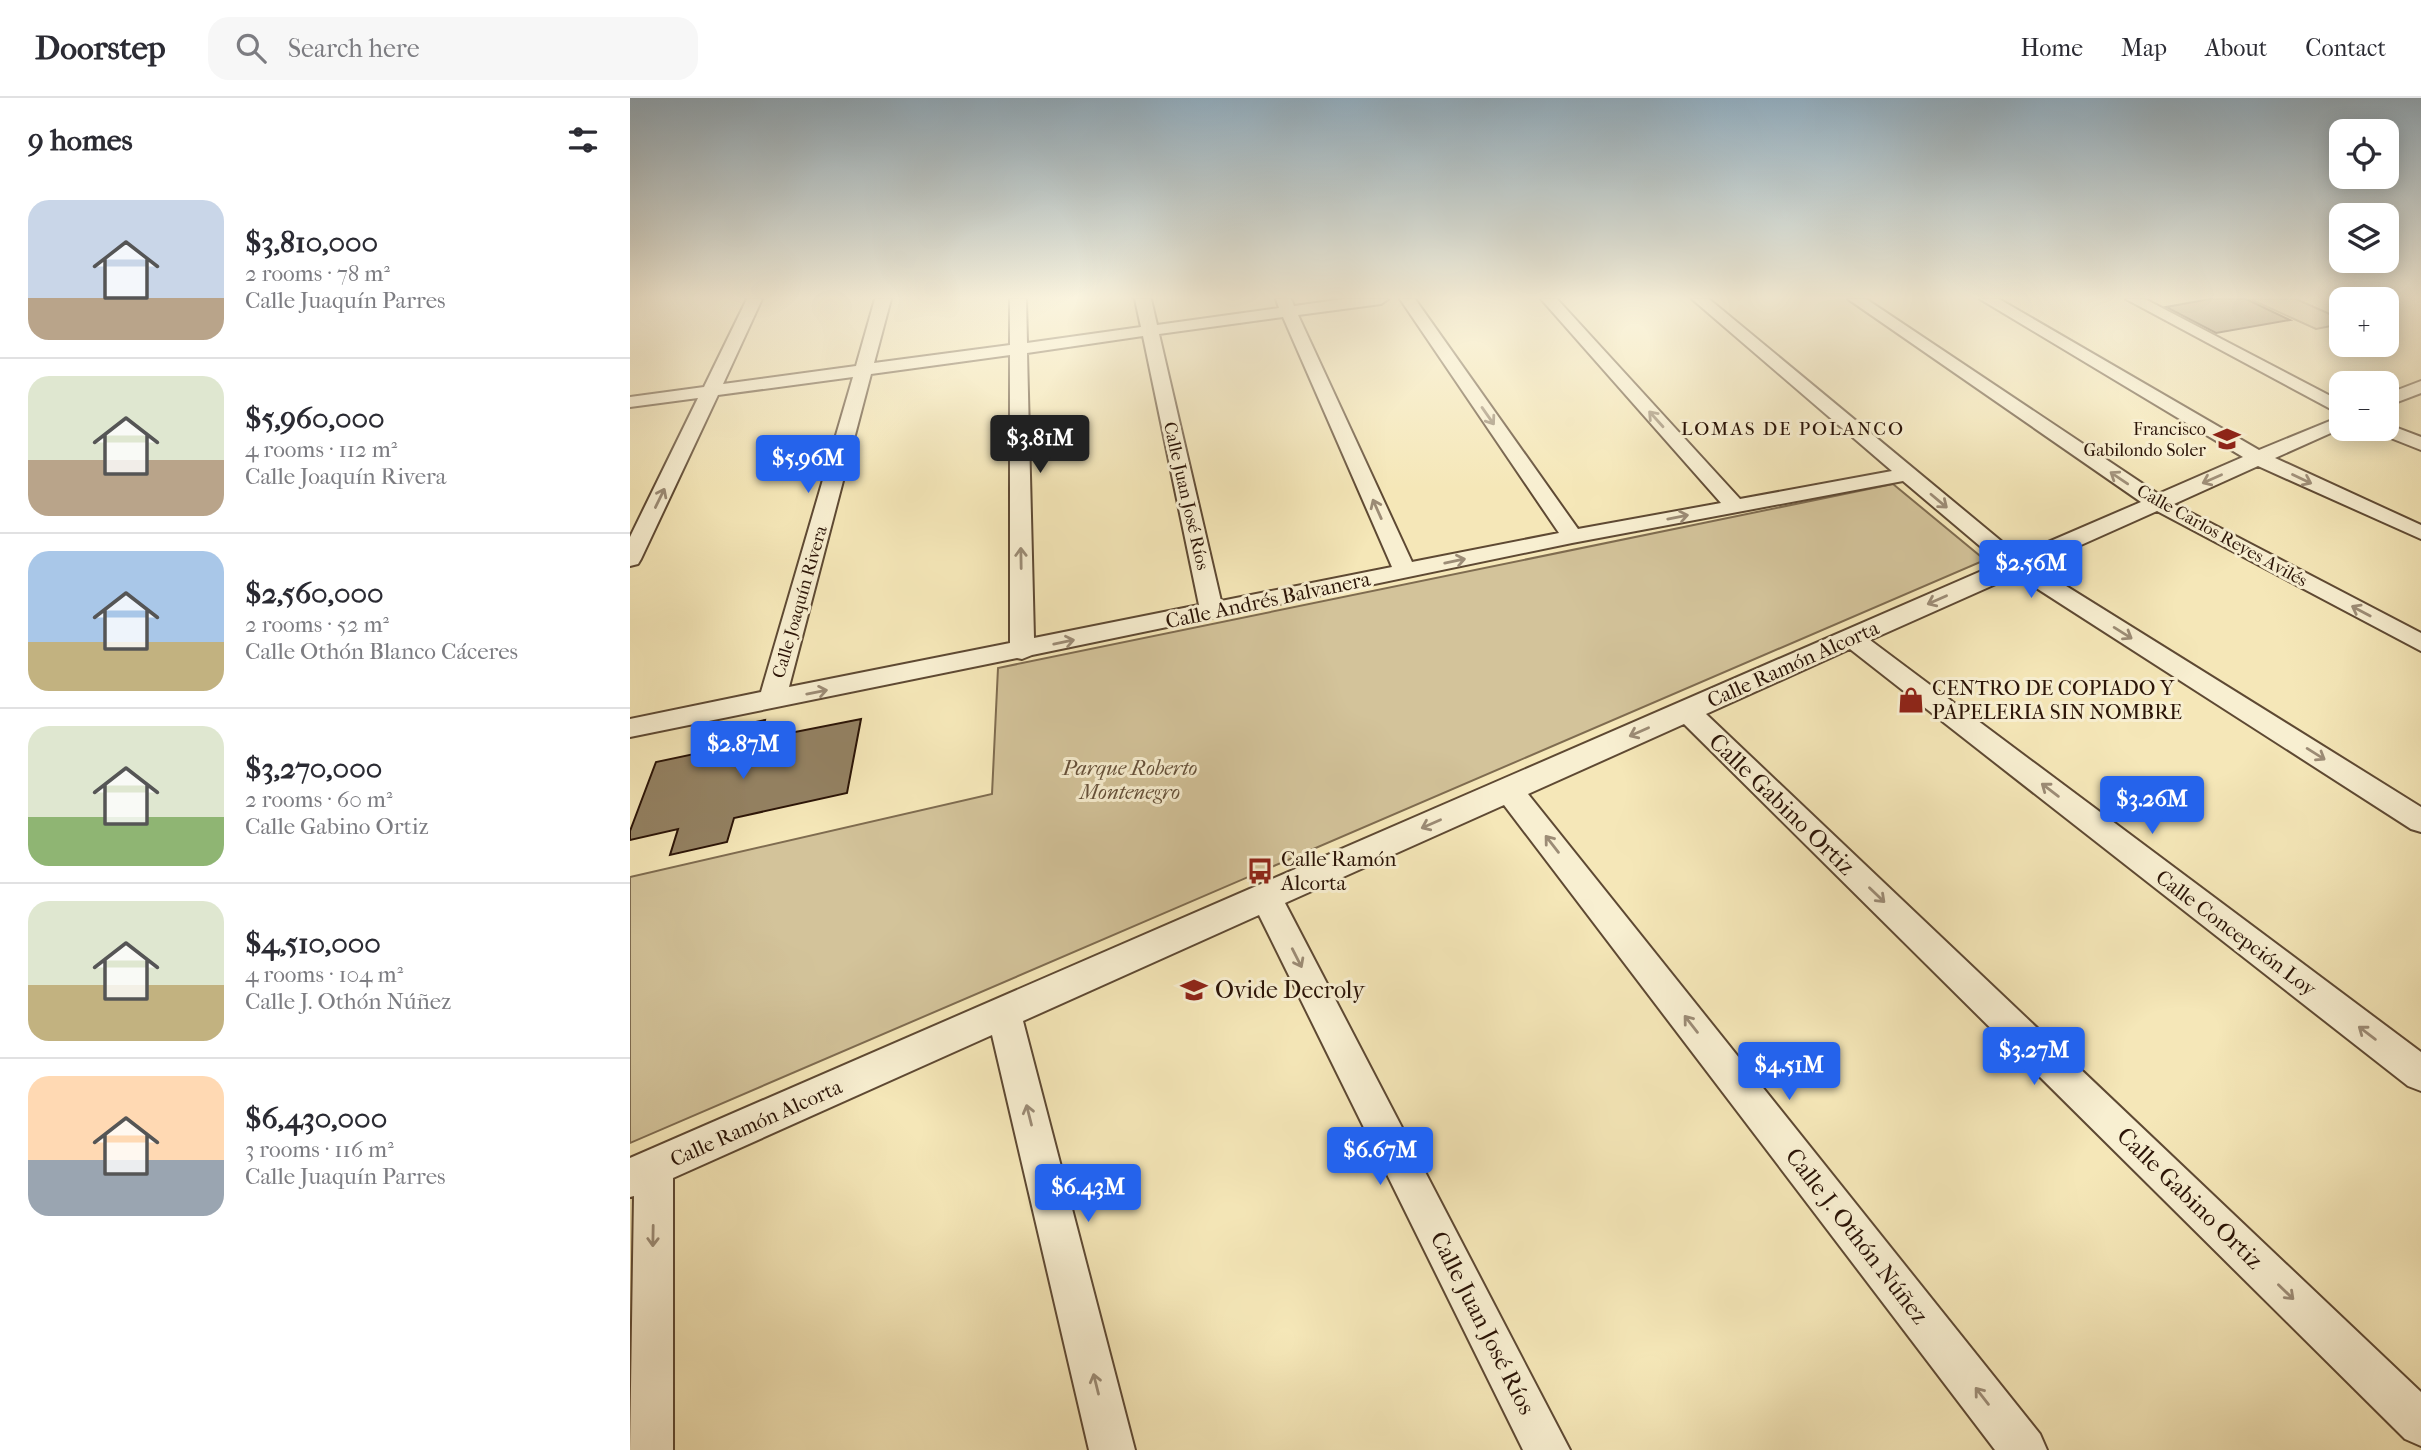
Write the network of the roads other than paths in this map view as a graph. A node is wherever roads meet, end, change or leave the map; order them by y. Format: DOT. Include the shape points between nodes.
graph roads {
  1 [pos="726,362"];
  2 [pos="868,362"];
  3 [pos="918,362"];
  4 [pos="1017,362"];
  5 [pos="1156,362"];
  6 [pos="1311,362"];
  7 [pos="1451,362"];
  8 [pos="1605,362"];
  9 [pos="1774,362"];
  10 [pos="1948,362"];
  11 [pos="2095,362"];
  12 [pos="2252,362"];
  13 [pos="866,369"];
  14 [pos="2421,386"];
  15 [pos="713,390"];
  16 [pos="2399,396"];
  17 [pos="630,402"];
  18 [pos="2329,403"];
  19 [pos="2329,427"];
  20 [pos="2399,435"];
  21 [pos="2421,444"];
  22 [pos="2258,458"];
  23 [pos="1907,474"];
  24 [pos="2157,503"];
  25 [pos="1735,506"];
  26 [pos="2421,533"];
  27 [pos="1572,537"];
  28 [pos="630,559"];
  29 [pos="2016,565"];
  30 [pos="1405,571"];
  31 [pos="1212,611"];
  32 [pos="1851,638"];
  33 [pos="2421,643"];
  34 [pos="1022,651"];
  35 [pos="772,701"];
  36 [pos="1687,711"];
  37 [pos="630,729"];
  38 [pos="1509,790"];
  39 [pos="2421,821"];
  40 [pos="1266,897"];
  41 [pos="1004,1013"];
  42 [pos="2421,1074"];
  43 [pos="642,1173"];
  44 [pos="2421,1423"];
  45 [pos="650,1450"];
  46 [pos="1112,1450"];
  47 [pos="1547,1450"];
  48 [pos="2024,1450"];
  1 -- 15 [label="street"];
  2 -- 13 [label="street, Calle Joaquín Rivera"];
  3 -- 13 [label="street"];
  34 -- 4 [label="street, one-way"];
  5 -- 31 [label="street, Calle Juan José Ríos"];
  30 -- 6 [label="street, one-way"];
  7 -- 27 [label="street, one-way"];
  25 -- 8 [label="street, one-way"];
  9 -- 23 [label="street"];
  24 -- 10 [label="street, Calle Carlos Reyes Avilés, one-way"];
  11 -- 22 [label="street"];
  12 -- 18 [label="street"];
  13 -- 15 [label="street"];
  13 -- 35 [label="street, Calle Joaquín Rivera"];
  14 -- 16 [label="street"];
  15 -- 17 [label="street"];
  28 -- 15 [label="street, one-way"];
  19 -- 22 [label="street, Calle Ramón Alcorta"];
  20 -- 21 [label="street"];
  22 -- 24 [label="street, Calle Ramón Alcorta, one-way"];
  22 -- 26 [label="street, one-way"];
  23 -- 25 [label="street, Calle Andrés Balvanera"];
  23 -- 29 [label="street, one-way"];
  24 -- 29 [label="street, Calle Ramón Alcorta"];
  33 -- 24 [label="street, Calle Carlos Reyes Avilés, one-way"];
  27 -- 25 [label="street, Calle Andrés Balvanera, one-way"];
  30 -- 27 [label="street, Calle Andrés Balvanera, one-way"];
  29 -- 32 [label="street, Calle Ramón Alcorta, one-way"];
  29 -- 39 [label="street, one-way"];
  30 -- 31 [label="street, Calle Andrés Balvanera"];
  34 -- 31 [label="street, Calle Andrés Balvanera, one-way"];
  32 -- 36 [label="street, Calle Ramón Alcorta"];
  42 -- 32 [label="street, Calle Concepción Loy, one-way"];
  35 -- 34 [label="street, Calle Andrés Balvanera, one-way"];
  35 -- 37 [label="street, Calle Andrés Balvanera"];
  36 -- 38 [label="street, Calle Ramón Alcorta, one-way"];
  36 -- 44 [label="street, Calle Gabino Ortiz, one-way"];
  38 -- 40 [label="street, Calle Ramón Alcorta, one-way"];
  48 -- 38 [label="street, Calle J. Othón Núñez, one-way"];
  40 -- 41 [label="street, Calle Ramón Alcorta"];
  40 -- 47 [label="street, Calle Juan José Ríos, one-way"];
  41 -- 43 [label="street, Calle Ramón Alcorta"];
  46 -- 41 [label="street, one-way"];
  43 -- 45 [label="street, one-way"];
}
